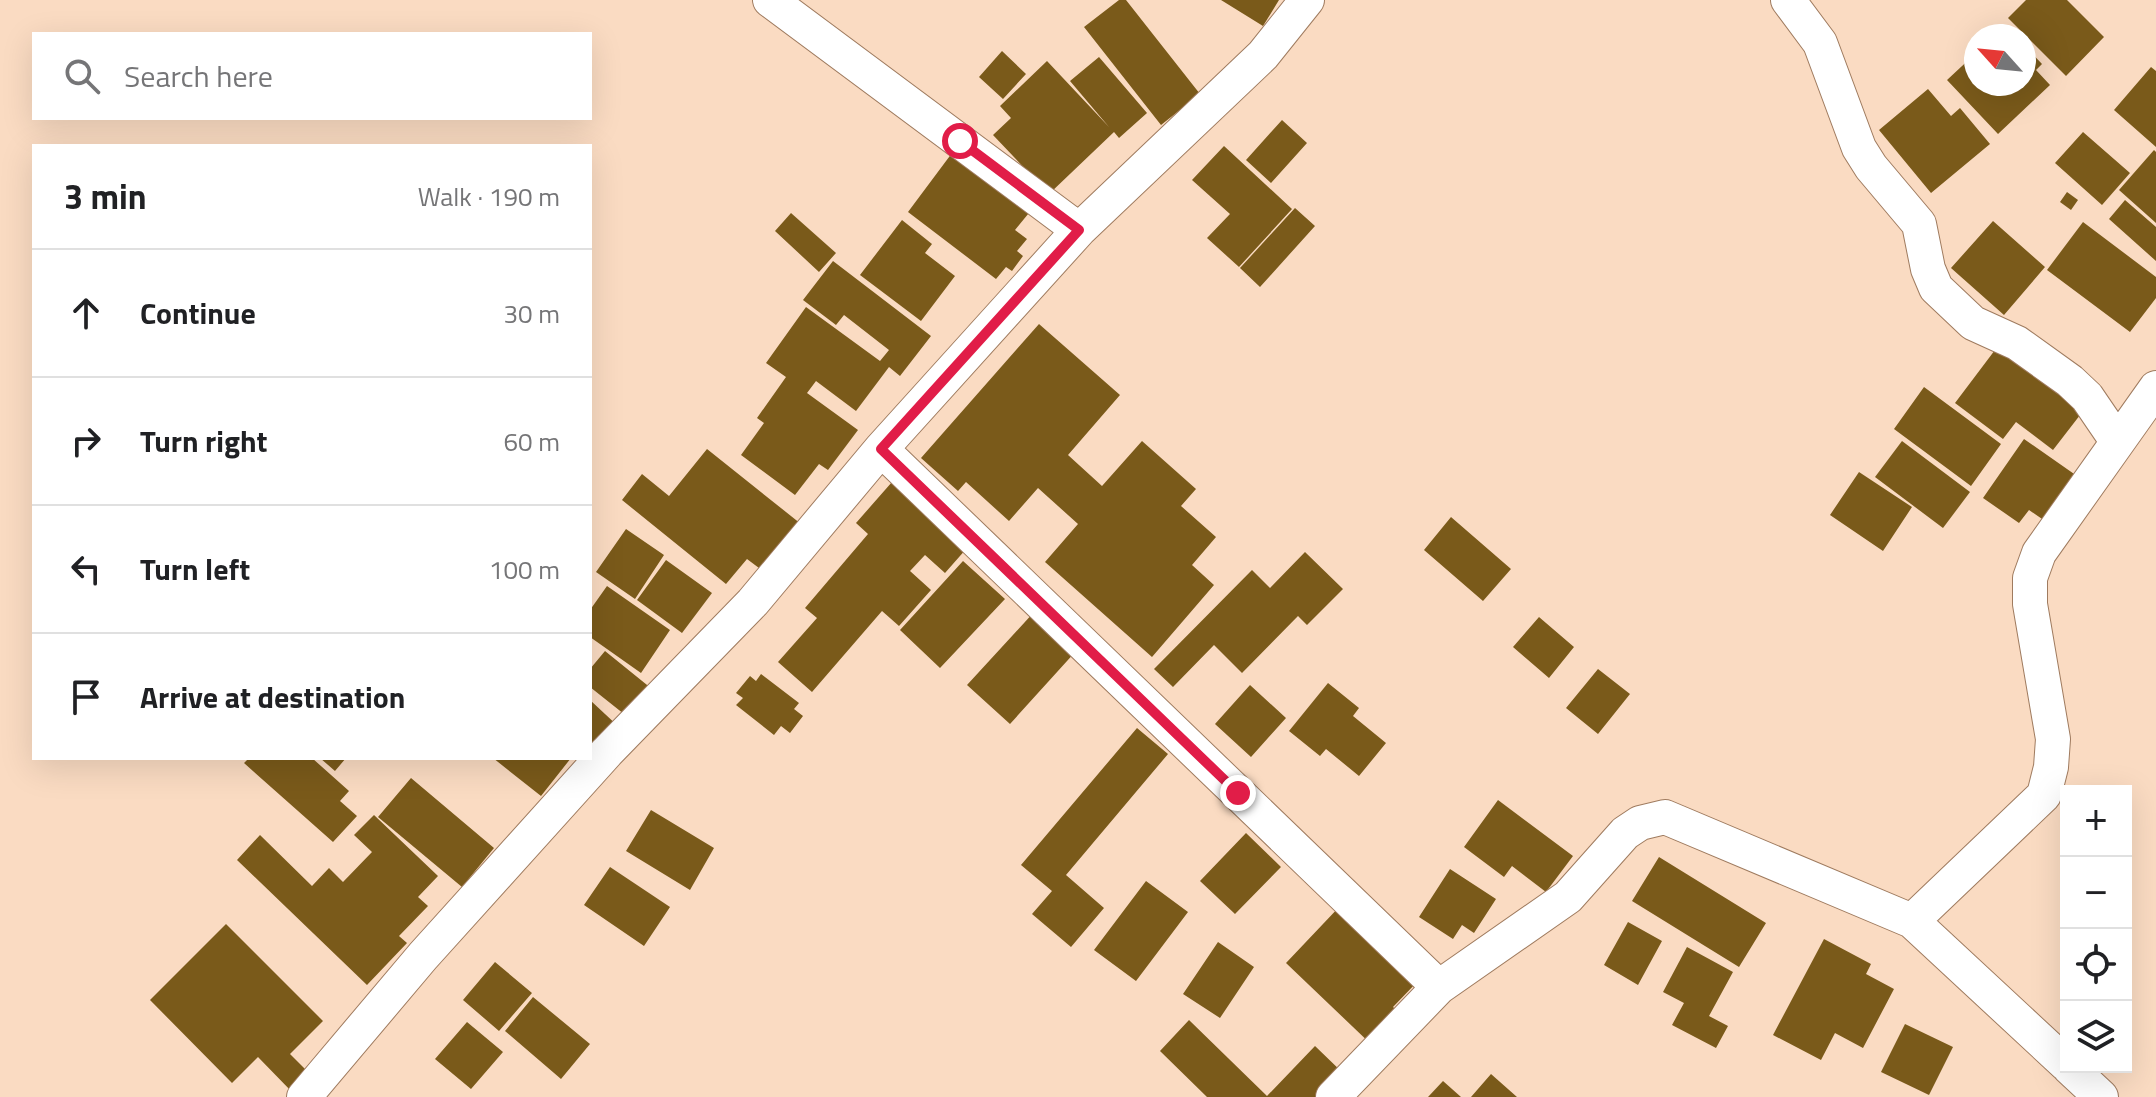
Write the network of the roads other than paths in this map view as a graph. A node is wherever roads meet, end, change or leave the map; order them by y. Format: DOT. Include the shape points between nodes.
graph roads {
  1 [pos="770,0"];
  2 [pos="1307,0"];
  3 [pos="1788,0"];
  4 [pos="1079,230"];
  5 [pos="2156,388"];
  6 [pos="2117,441"];
  7 [pos="881,449"];
  8 [pos="1912,921"];
  9 [pos="1439,987"];
  10 [pos="2060,1059"];
  11 [pos="2075,1073"];
  12 [pos="304,1097"];
  13 [pos="1333,1097"];
  14 [pos="2101,1097"];
  1 -- 4 [label="street"];
  2 -- 4 [label="street" via="1263,55"];
  3 -- 6 [label="street" via="1820,43 1859,148 1919,224 1936,288 1973,323 2017,343 2070,381"];
  4 -- 7 [label="street"];
  5 -- 6 [label="street"];
  6 -- 8 [label="street" via="2039,553 2030,578 2053,739 2044,795"];
  7 -- 9 [label="street"];
  7 -- 12 [label="street" via="753,602 607,752"];
  8 -- 9 [label="street" via="1665,817 1625,833 1568,897"];
  8 -- 10 [label="street"];
  9 -- 13 [label="street"];
  11 -- 14 [label="street"];
}
